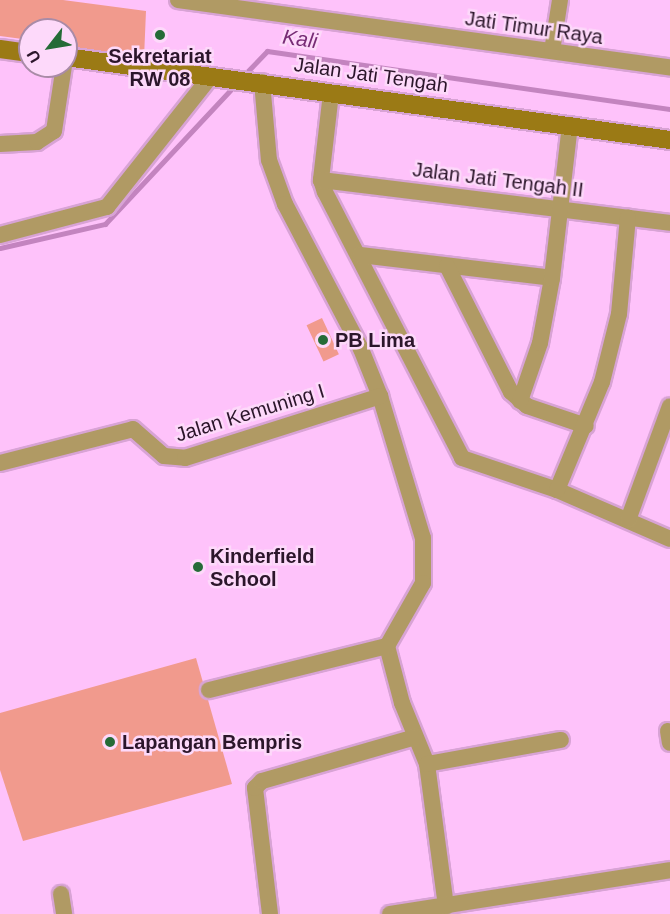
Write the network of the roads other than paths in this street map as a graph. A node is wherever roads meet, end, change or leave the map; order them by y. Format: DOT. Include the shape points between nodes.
graph roads {
  1 [pos="178,0"];
  2 [pos="560,0"];
  3 [pos="208,2"];
  4 [pos="0,49"];
  5 [pos="18,51"];
  6 [pos="552,51"];
  7 [pos="78,59"];
  8 [pos="670,67"];
  9 [pos="210,77"];
  10 [pos="62,78"];
  11 [pos="247,81"];
  12 [pos="331,93"];
  13 [pos="570,125"];
  14 [pos="670,140"];
  15 [pos="0,144"];
  16 [pos="321,180"];
  17 [pos="560,208"];
  18 [pos="628,217"];
  19 [pos="670,223"];
  20 [pos="0,235"];
  21 [pos="360,255"];
  22 [pos="447,267"];
  23 [pos="552,278"];
  24 [pos="380,396"];
  25 [pos="520,401"];
  26 [pos="670,406"];
  27 [pos="586,426"];
  28 [pos="0,464"];
  29 [pos="557,490"];
  30 [pos="628,520"];
  31 [pos="670,539"];
  32 [pos="387,646"];
  33 [pos="209,690"];
  34 [pos="415,737"];
  35 [pos="561,740"];
  36 [pos="427,764"];
  37 [pos="670,870"];
  38 [pos="61,894"];
  39 [pos="446,907"];
  40 [pos="64,914"];
  41 [pos="270,914"];
  42 [pos="390,914"];
  1 -- 3 [label="street, Jati Timur Raya"];
  2 -- 6 [label="street"];
  3 -- 6 [label="street, Jati Timur Raya"];
  4 -- 5 [label="street"];
  6 -- 8 [label="street, Jati Timur Raya"];
  7 -- 9 [label="street, Jalan Jati Tengah"];
  9 -- 11 [label="street, Jalan Jati Tengah"];
  9 -- 20 [label="street" via="107,207"];
  10 -- 15 [label="street" via="54,130 37,142"];
  11 -- 12 [label="street, Jalan Jati Tengah"];
  11 -- 24 [label="street" via="285,204 361,349"];
  12 -- 13 [label="street, Jalan Jati Tengah"];
  12 -- 16 [label="street"];
  13 -- 14 [label="street, Jalan Jati Tengah"];
  13 -- 17 [label="street"];
  16 -- 17 [label="street, Jalan Jati Tengah II"];
  16 -- 21 [label="street"];
  17 -- 18 [label="street, Jalan Jati Tengah II"];
  17 -- 23 [label="street"];
  18 -- 19 [label="street, Jalan Jati Tengah II"];
  18 -- 27 [label="street" via="619,314"];
  21 -- 22 [label="street"];
  21 -- 29 [label="street" via="462,458"];
  22 -- 23 [label="street"];
  22 -- 25 [label="street" via="494,362"];
  23 -- 25 [label="street" via="540,343"];
  24 -- 28 [label="street, Jalan Kemuning I" via="185,458 164,456 133,429"];
  24 -- 32 [label="street" via="423,538 425,559 417,598"];
  25 -- 27 [label="street"];
  26 -- 30 [label="street"];
  27 -- 29 [label="street"];
  29 -- 30 [label="street"];
  30 -- 31 [label="street"];
  32 -- 33 [label="street"];
  32 -- 34 [label="street"];
  34 -- 36 [label="street"];
  34 -- 41 [label="street" via="262,781 255,788"];
  35 -- 36 [label="street"];
  36 -- 39 [label="street"];
  37 -- 39 [label="street"];
  38 -- 40 [label="street"];
  39 -- 42 [label="street"];
}
